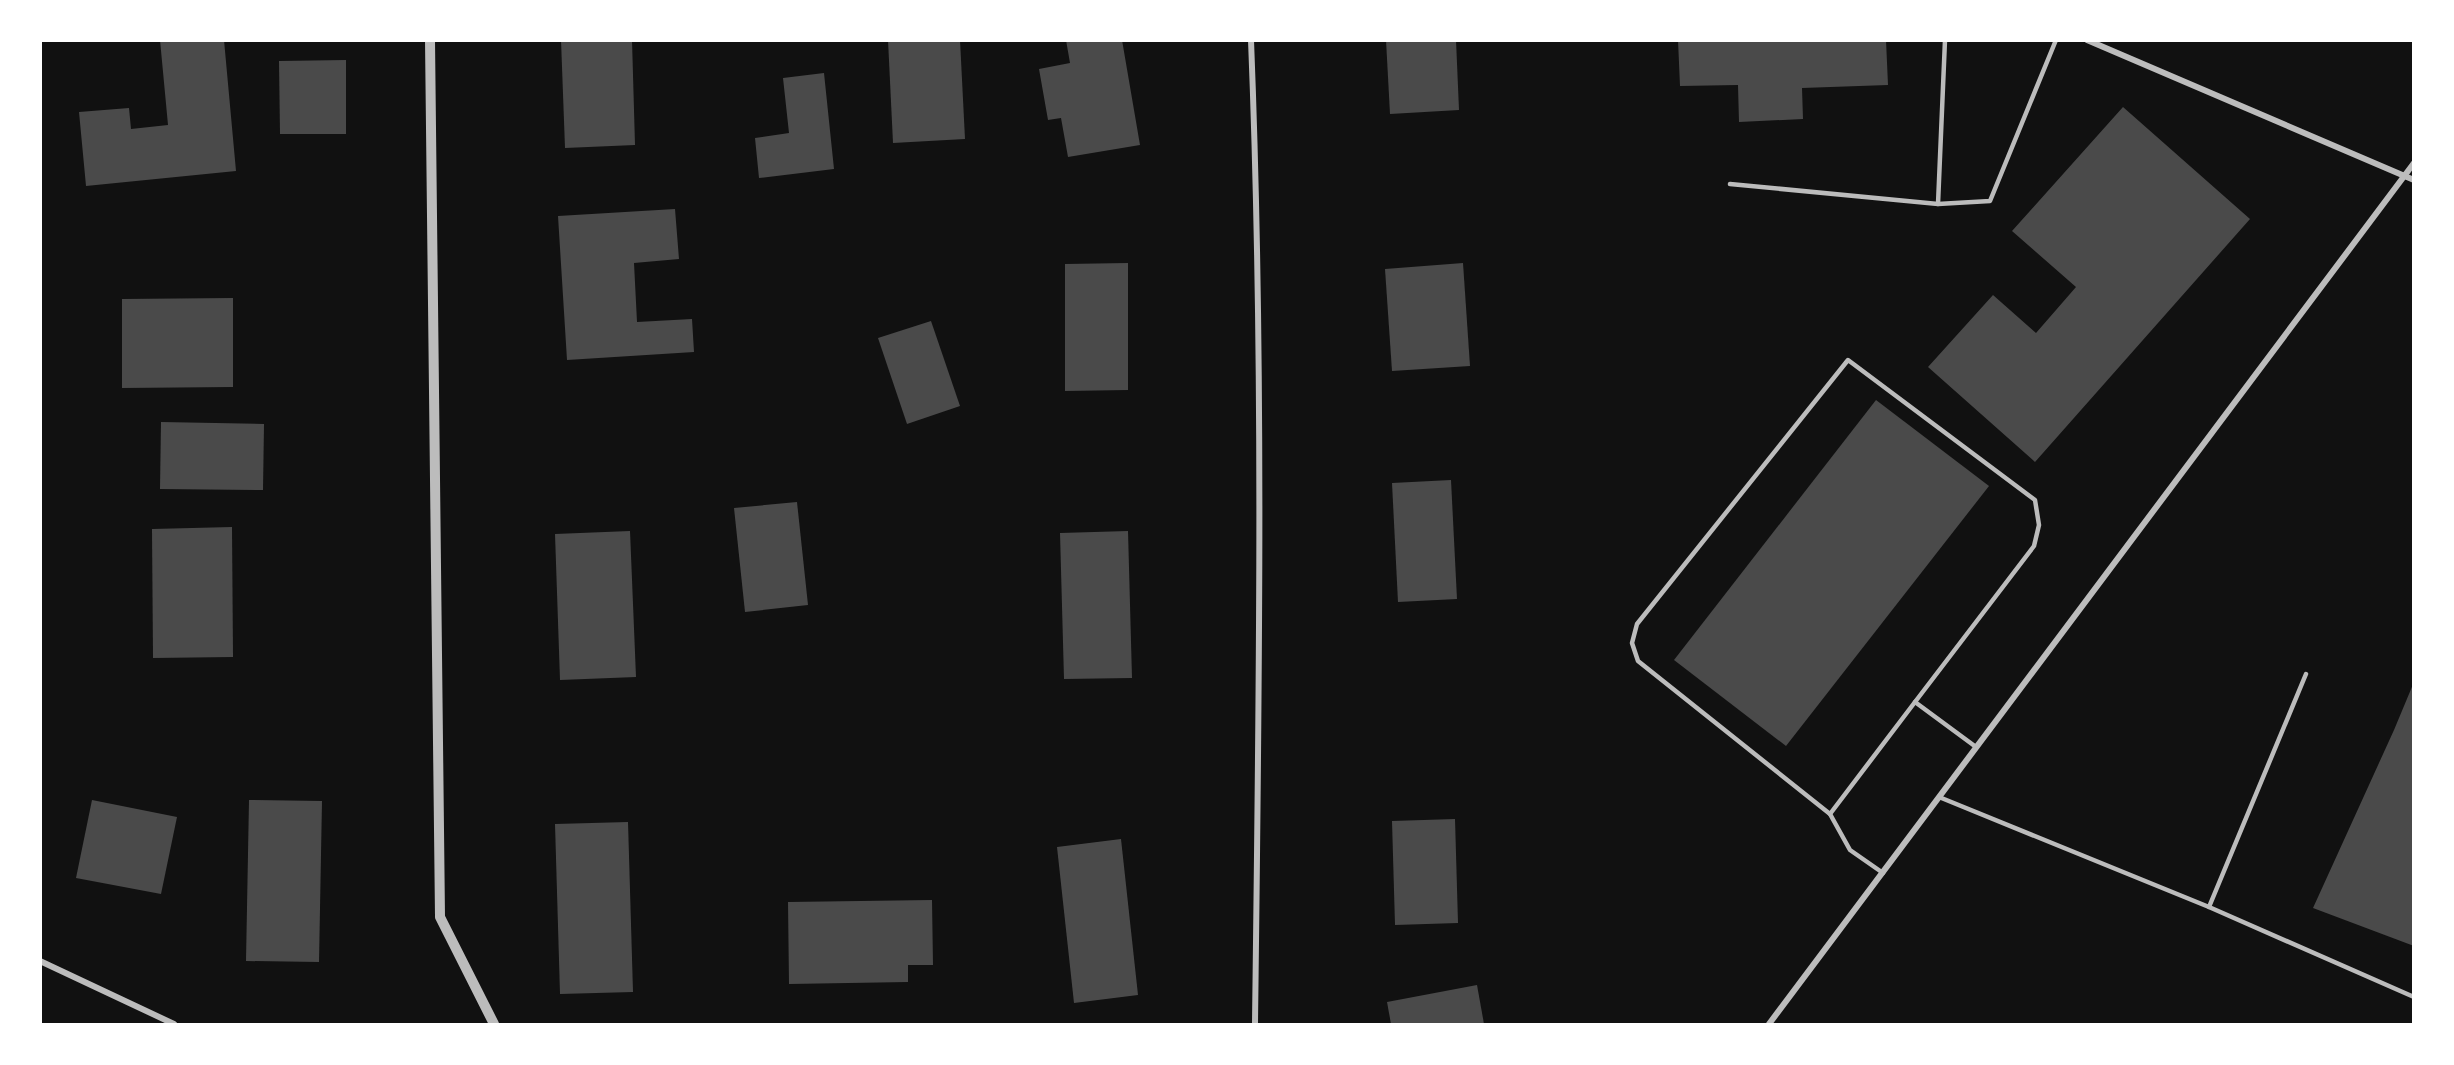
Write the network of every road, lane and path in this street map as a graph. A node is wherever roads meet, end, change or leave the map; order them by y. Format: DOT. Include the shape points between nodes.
graph roads {
  1 [pos="430,40"];
  2 [pos="1251,40"];
  3 [pos="1945,40"];
  4 [pos="2056,40"];
  5 [pos="2086,40"];
  6 [pos="2414,163"];
  7 [pos="2403,176"];
  8 [pos="2414,180"];
  9 [pos="1730,184"];
  10 [pos="1938,204"];
  11 [pos="2306,674"];
  12 [pos="1915,702"];
  13 [pos="1976,747"];
  14 [pos="1939,797"];
  15 [pos="1830,814"];
  16 [pos="1883,873"];
  17 [pos="2209,907"];
  18 [pos="40,961"];
  19 [pos="2414,997"];
  20 [pos="174,1024"];
  21 [pos="494,1024"];
  22 [pos="1255,1024"];
  23 [pos="1769,1024"];
  1 -- 21 [label="street" via="440,917"];
  2 -- 22 [label="street" via="1258,201 1261,570"];
  3 -- 10 [label="lane"];
  4 -- 10 [label="lane" via="1990,201"];
  5 -- 7 [label="street"];
  6 -- 7 [label="street"];
  7 -- 8 [label="street"];
  7 -- 13 [label="street"];
  9 -- 10 [label="lane"];
  11 -- 17 [label="lane"];
  12 -- 13 [label="lane"];
  12 -- 15 [label="lane"];
  12 -- 15 [label="lane" via="2034,546 2039,525 2035,500 1848,360 1637,624 1632,643 1638,661"];
  13 -- 14 [label="street"];
  14 -- 16 [label="street"];
  14 -- 17 [label="lane"];
  15 -- 16 [label="lane" via="1850,850"];
  16 -- 23 [label="street"];
  17 -- 19 [label="lane"];
  18 -- 20 [label="street"];
}
